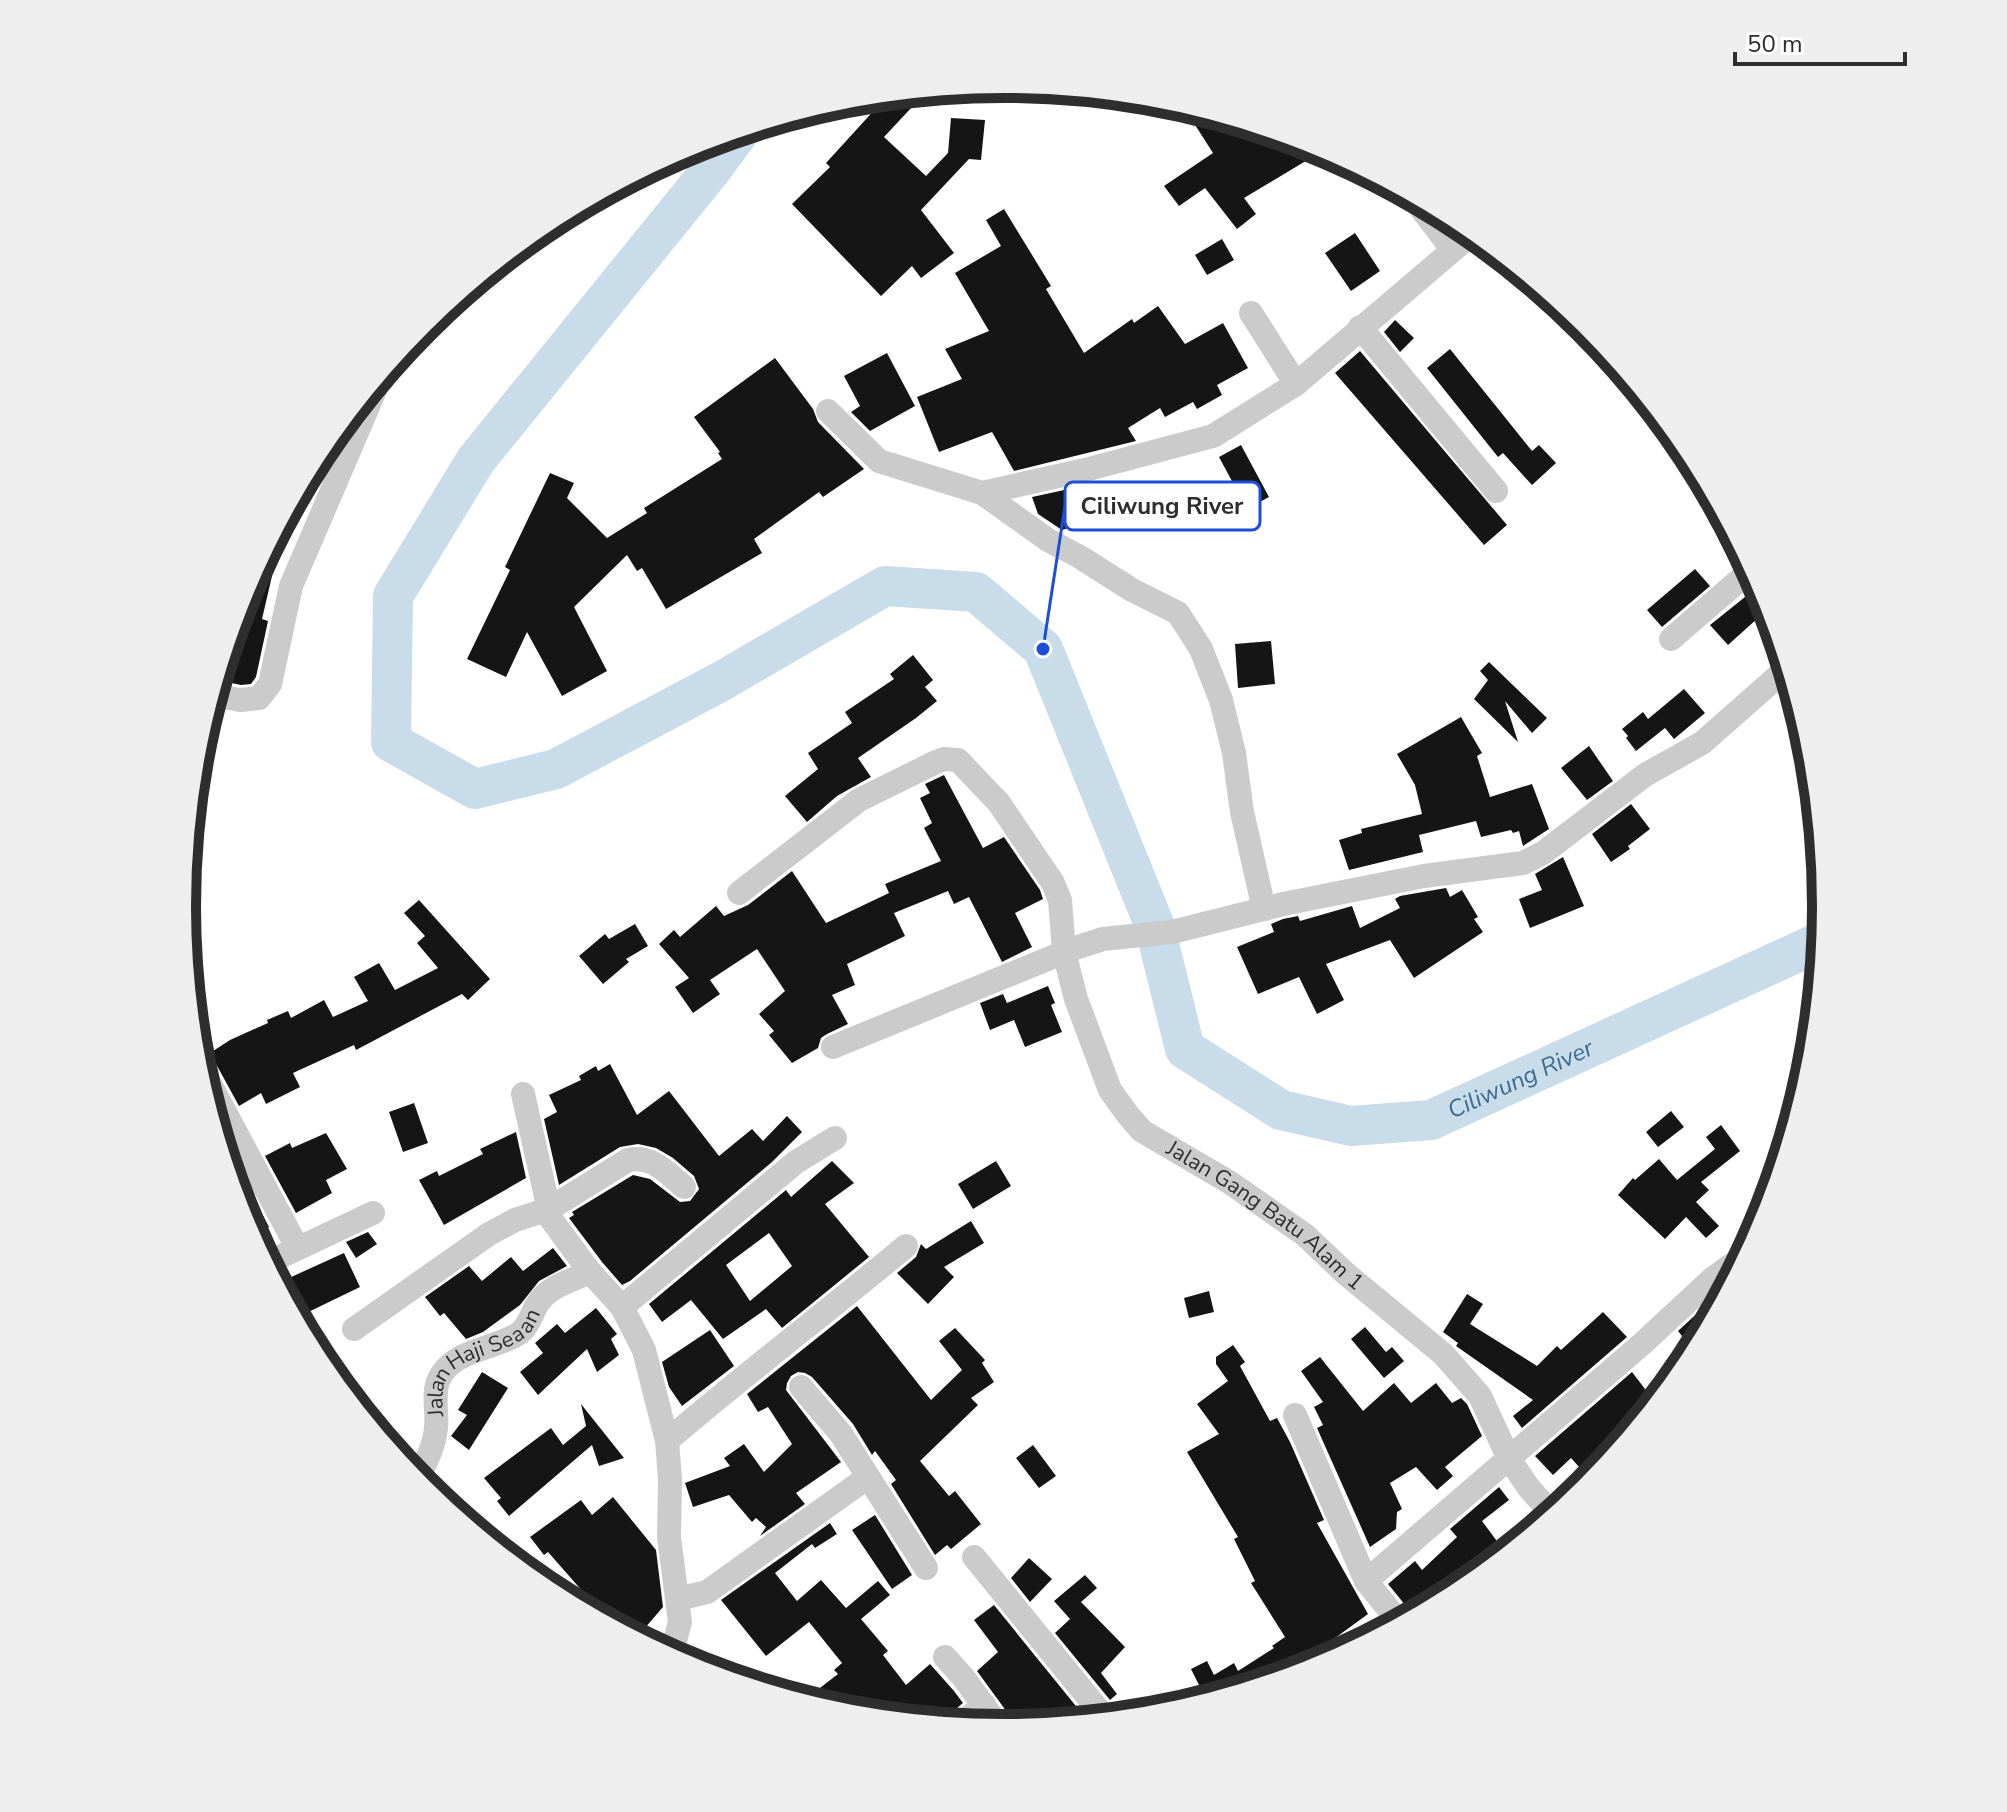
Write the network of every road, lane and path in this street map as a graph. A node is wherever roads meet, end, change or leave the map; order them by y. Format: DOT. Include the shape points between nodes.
graph roads {
  1 [pos="1430,220"];
  2 [pos="1462,241"];
  3 [pos="1452,249"];
  4 [pos="1251,313"];
  5 [pos="1360,327"];
  6 [pos="1296,384"];
  7 [pos="365,410"];
  8 [pos="828,411"];
  9 [pos="1496,491"];
  10 [pos="982,493"];
  11 [pos="1741,578"];
  12 [pos="1671,639"];
  13 [pos="1778,676"];
  14 [pos="223,697"];
  15 [pos="739,893"];
  16 [pos="1264,909"];
  17 [pos="1064,952"];
  18 [pos="833,1047"];
  19 [pos="523,1094"];
  20 [pos="221,1107"];
  21 [pos="835,1138"];
  22 [pos="684,1187"];
  23 [pos="549,1209"];
  24 [pos="373,1213"];
  25 [pos="906,1246"];
  26 [pos="297,1247"];
  27 [pos="277,1258"];
  28 [pos="1724,1270"];
  29 [pos="590,1272"];
  30 [pos="622,1307"];
  31 [pos="354,1329"];
  32 [pos="801,1387"];
  33 [pos="1295,1415"];
  34 [pos="667,1441"];
  35 [pos="1509,1459"];
  36 [pos="423,1468"];
  37 [pos="868,1477"];
  38 [pos="1544,1505"];
  39 [pos="974,1557"];
  40 [pos="926,1568"];
  41 [pos="1366,1581"];
  42 [pos="678,1599"];
  43 [pos="1392,1614"];
  44 [pos="674,1643"];
  45 [pos="945,1657"];
  46 [pos="984,1705"];
  47 [pos="1097,1708"];
  48 [pos="974,1713"];
  49 [pos="990,1713"];
  1 -- 3 [label="street"];
  2 -- 3 [label="street"];
  3 -- 5 [label="street"];
  4 -- 6 [label="street"];
  5 -- 6 [label="street"];
  5 -- 9 [label="street"];
  6 -- 10 [label="street" via="1213,436"];
  7 -- 14 [label="street" via="291,586 270,684 259,698"];
  8 -- 10 [label="street" via="879,461"];
  10 -- 16 [label="street" via="1048,540 1178,613 1201,649 1221,700"];
  11 -- 12 [label="street"];
  13 -- 16 [label="street" via="1702,743 1645,775 1523,863 1424,876"];
  15 -- 17 [label="street, Jalan Gang Batu Alam 1" via="859,800 952,758 994,797 1053,883 1060,900"];
  16 -- 17 [label="street" via="1172,932 1103,939"];
  17 -- 18 [label="street"];
  17 -- 35 [label="street, Jalan Gang Batu Alam 1" via="1110,1090 1142,1131 1305,1235 1428,1340 1480,1396"];
  19 -- 23 [label="street"];
  20 -- 26 [label="street"];
  21 -- 30 [label="street" via="796,1162"];
  22 -- 23 [label="street" via="641,1157"];
  23 -- 29 [label="street"];
  23 -- 31 [label="street" via="489,1234"];
  24 -- 26 [label="street"];
  25 -- 34 [label="street"];
  26 -- 27 [label="street"];
  28 -- 35 [label="street"];
  29 -- 30 [label="street"];
  29 -- 36 [label="street, Jalan Haji Seaan" via="552,1290 517,1335 472,1352 442,1372 436,1384 436,1429"];
  30 -- 34 [label="street" via="644,1350"];
  32 -- 37 [label="street" via="841,1434"];
  33 -- 41 [label="street"];
  34 -- 42 [label="street" via="669,1537"];
  35 -- 38 [label="street, Jalan Gang Batu Alam 1"];
  35 -- 41 [label="street"];
  37 -- 40 [label="street"];
  37 -- 42 [label="street" via="707,1592"];
  39 -- 47 [label="street"];
  41 -- 43 [label="street"];
  42 -- 44 [label="street"];
  45 -- 46 [label="street"];
  46 -- 48 [label="street"];
  46 -- 49 [label="street"];
}
